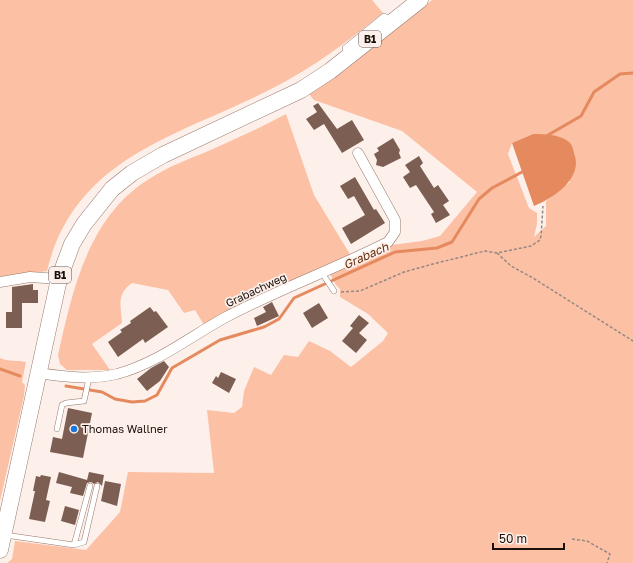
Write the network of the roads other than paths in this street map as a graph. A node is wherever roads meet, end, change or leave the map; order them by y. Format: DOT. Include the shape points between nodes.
graph roads {
  1 [pos="420,0"];
  2 [pos="358,153"];
  3 [pos="324,276"];
  4 [pos="59,279"];
  5 [pos="0,282"];
  6 [pos="333,289"];
  7 [pos="39,373"];
  8 [pos="89,381"];
  9 [pos="57,429"];
  10 [pos="90,486"];
  11 [pos="97,486"];
  12 [pos="2,542"];
  13 [pos="74,544"];
  1 -- 4 [label="main road, B1" via="302,90 163,155 112,189 84,224 72,244"];
  2 -- 3 [label="street, Grabachweg" via="395,220 395,232 388,242"];
  3 -- 6 [label="lane"];
  3 -- 8 [label="street, Grabachweg" via="227,316 156,358 118,374"];
  4 -- 5 [label="street" via="30,277"];
  4 -- 7 [label="main road, B1"];
  7 -- 8 [label="street, Grabachweg"];
  7 -- 12 [label="main road, B1"];
  8 -- 9 [label="lane" via="84,402 62,405"];
  10 -- 13 [label="lane"];
  11 -- 13 [label="lane" via="84,542"];
  12 -- 13 [label="lane"];
}
